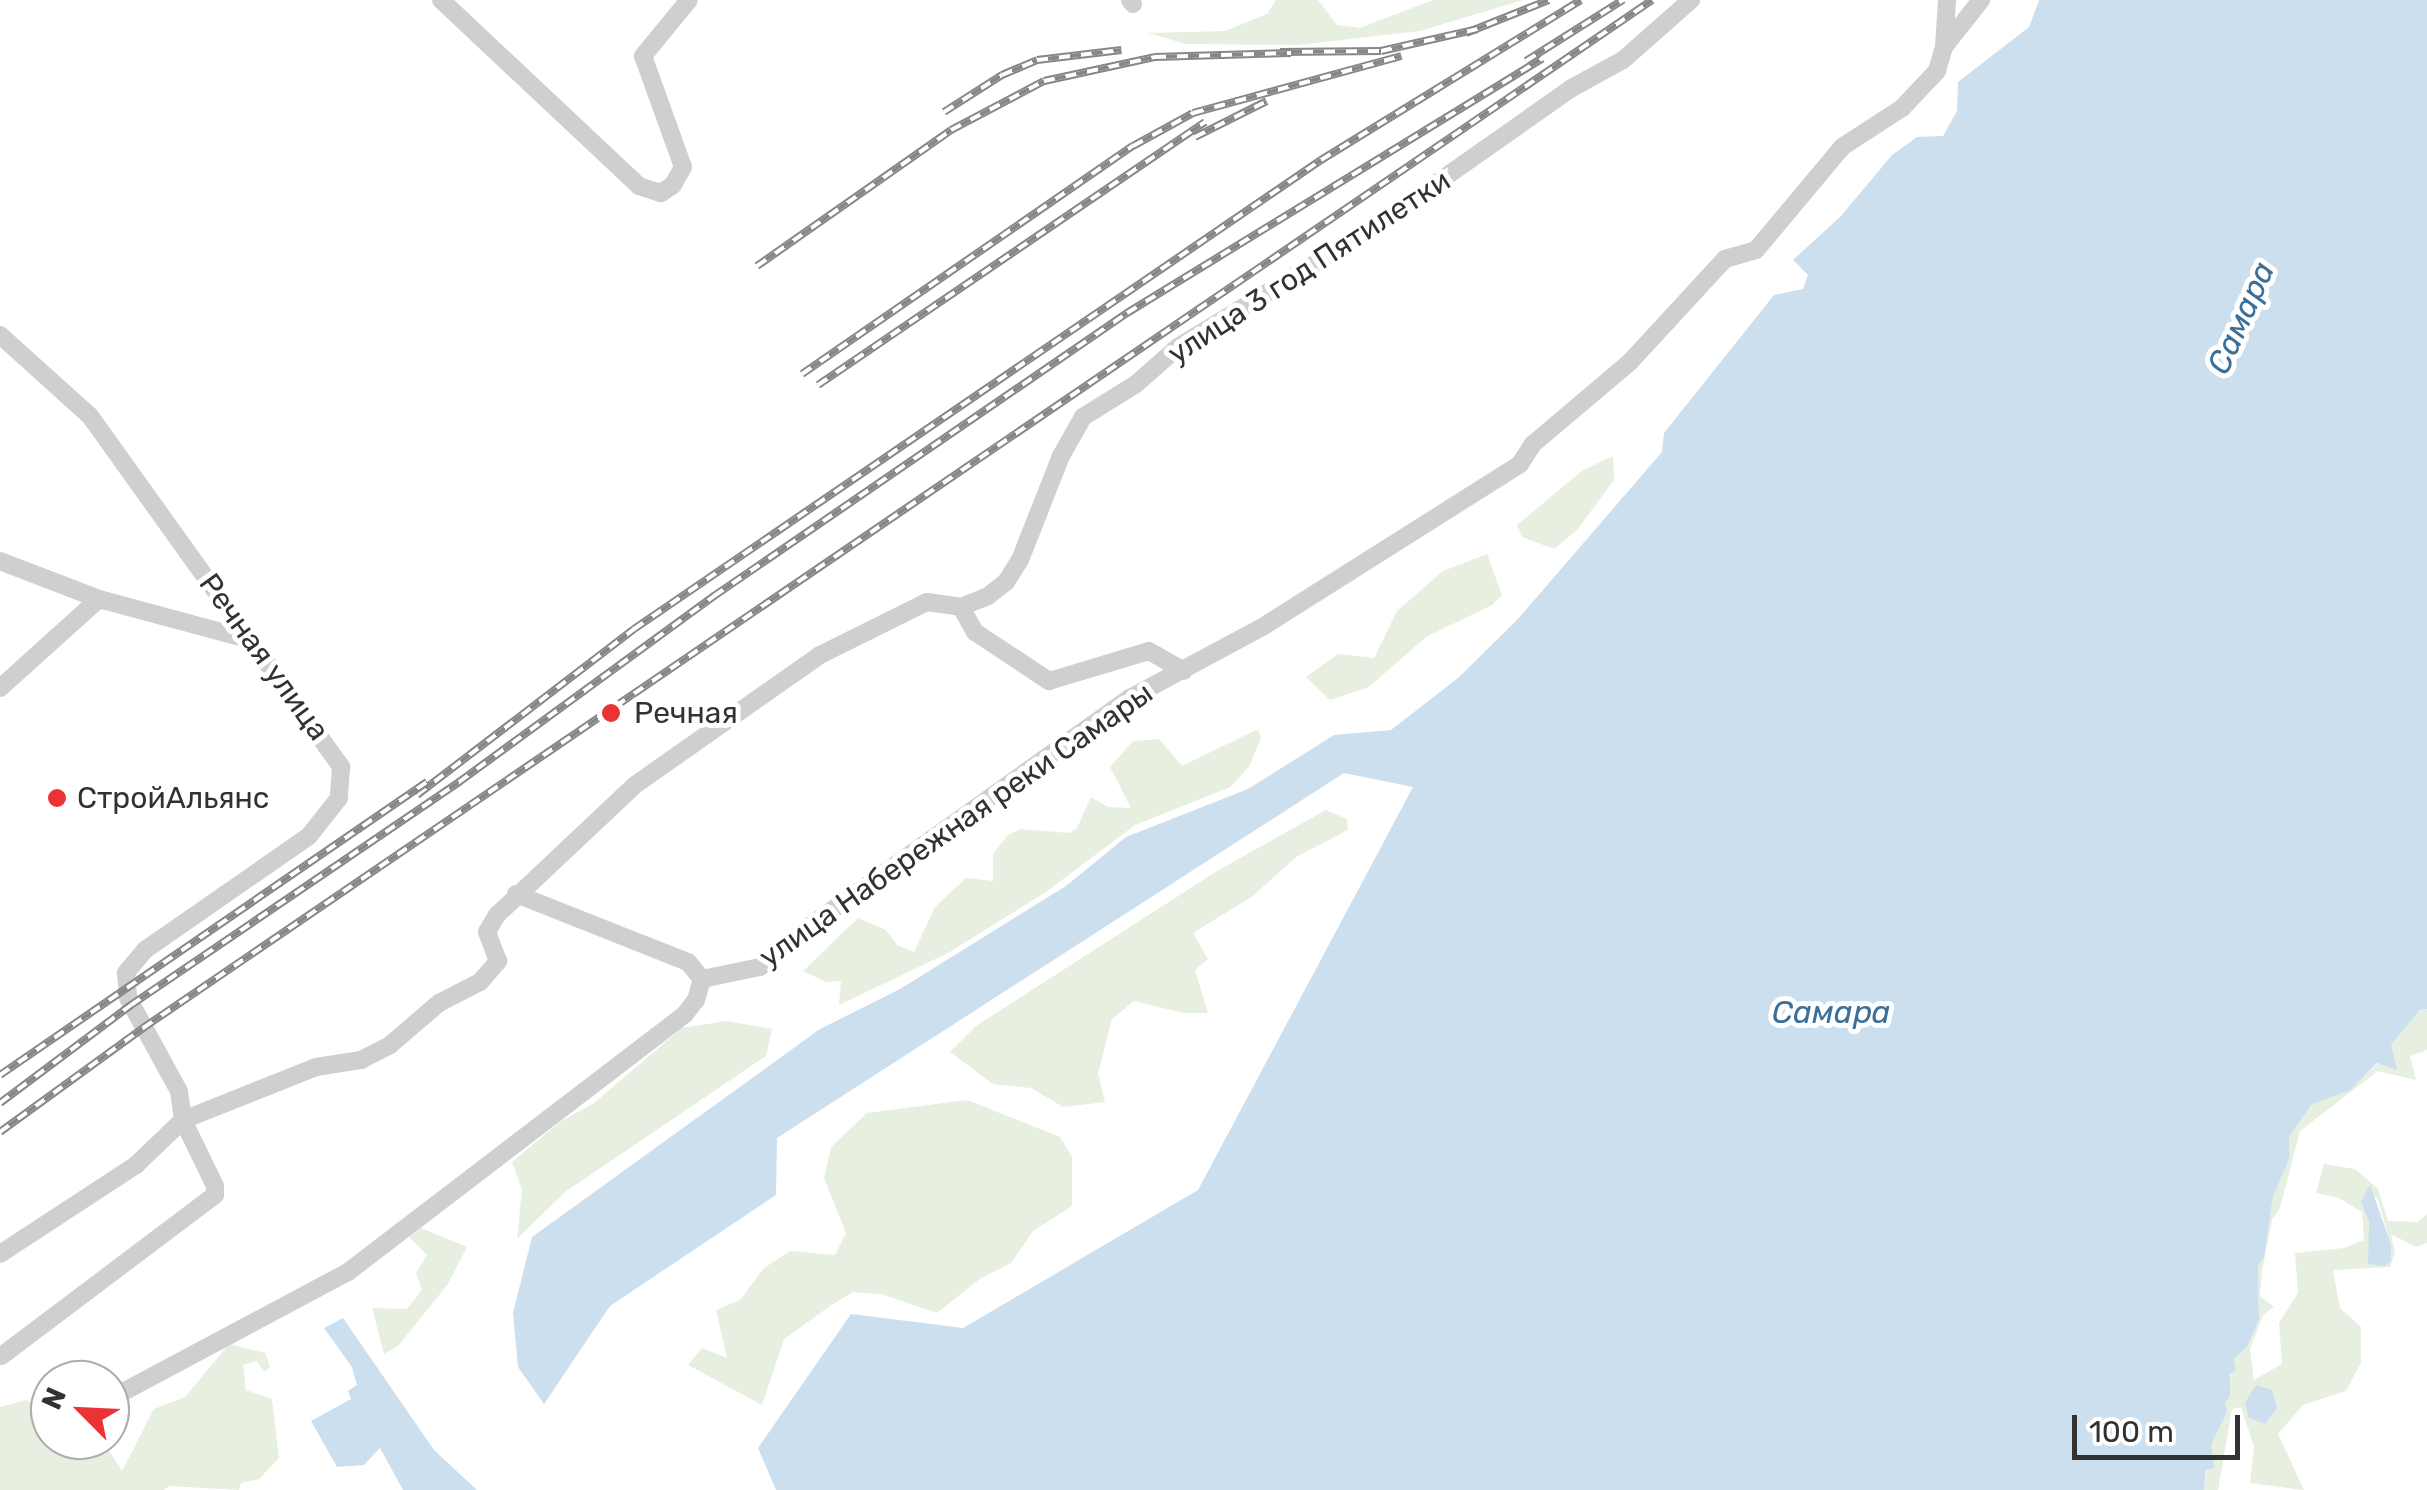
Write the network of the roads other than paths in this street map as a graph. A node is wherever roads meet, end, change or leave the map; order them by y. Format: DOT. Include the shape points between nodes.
graph roads {
  1 [pos="441,0"];
  2 [pos="689,0"];
  3 [pos="1691,0"];
  4 [pos="1947,0"];
  5 [pos="1981,0"];
  6 [pos="1944,47"];
  7 [pos="0,335"];
  8 [pos="0,561"];
  9 [pos="100,599"];
  10 [pos="961,607"];
  11 [pos="252,640"];
  12 [pos="1184,671"];
  13 [pos="0,688"];
  14 [pos="516,894"];
  15 [pos="702,980"];
  16 [pos="183,1120"];
  17 [pos="0,1254"];
  18 [pos="1,1356"];
  19 [pos="130,1388"];
  1 -- 2 [label="street" via="639,186 660,193 683,167 643,56"];
  3 -- 10 [label="street, улица 3 год Пятилетки" via="1623,60 1570,89 1364,234 1178,347 1084,417 1006,582"];
  4 -- 6 [label="street"];
  5 -- 6 [label="street, улица Набережная реки Самары"];
  6 -- 12 [label="street, улица Набережная реки Самары" via="1937,72 1902,108 1842,147 1756,250 1725,260 1630,363 1533,444 1520,464"];
  7 -- 11 [label="street, Речная улица" via="90,416"];
  8 -- 9 [label="street"];
  9 -- 11 [label="street"];
  9 -- 13 [label="street"];
  10 -- 12 [label="street" via="975,632 1049,682 1149,650"];
  10 -- 14 [label="street, улица 3 год Пятилетки" via="927,602 820,655 635,785"];
  11 -- 16 [label="street, Речная улица" via="342,766 339,798 309,836 132,962 124,982 131,1006 179,1090"];
  12 -- 15 [label="street, улица Набережная реки Самары" via="1130,698 760,967"];
  14 -- 15 [label="street" via="688,962"];
  14 -- 16 [label="street, улица 3 год Пятилетки" via="487,932 498,961 480,982 438,1003 390,1045"];
  15 -- 19 [label="street" via="686,1014 348,1272"];
  16 -- 17 [label="street" via="136,1165"];
  16 -- 18 [label="street" via="214,1194"];
}
